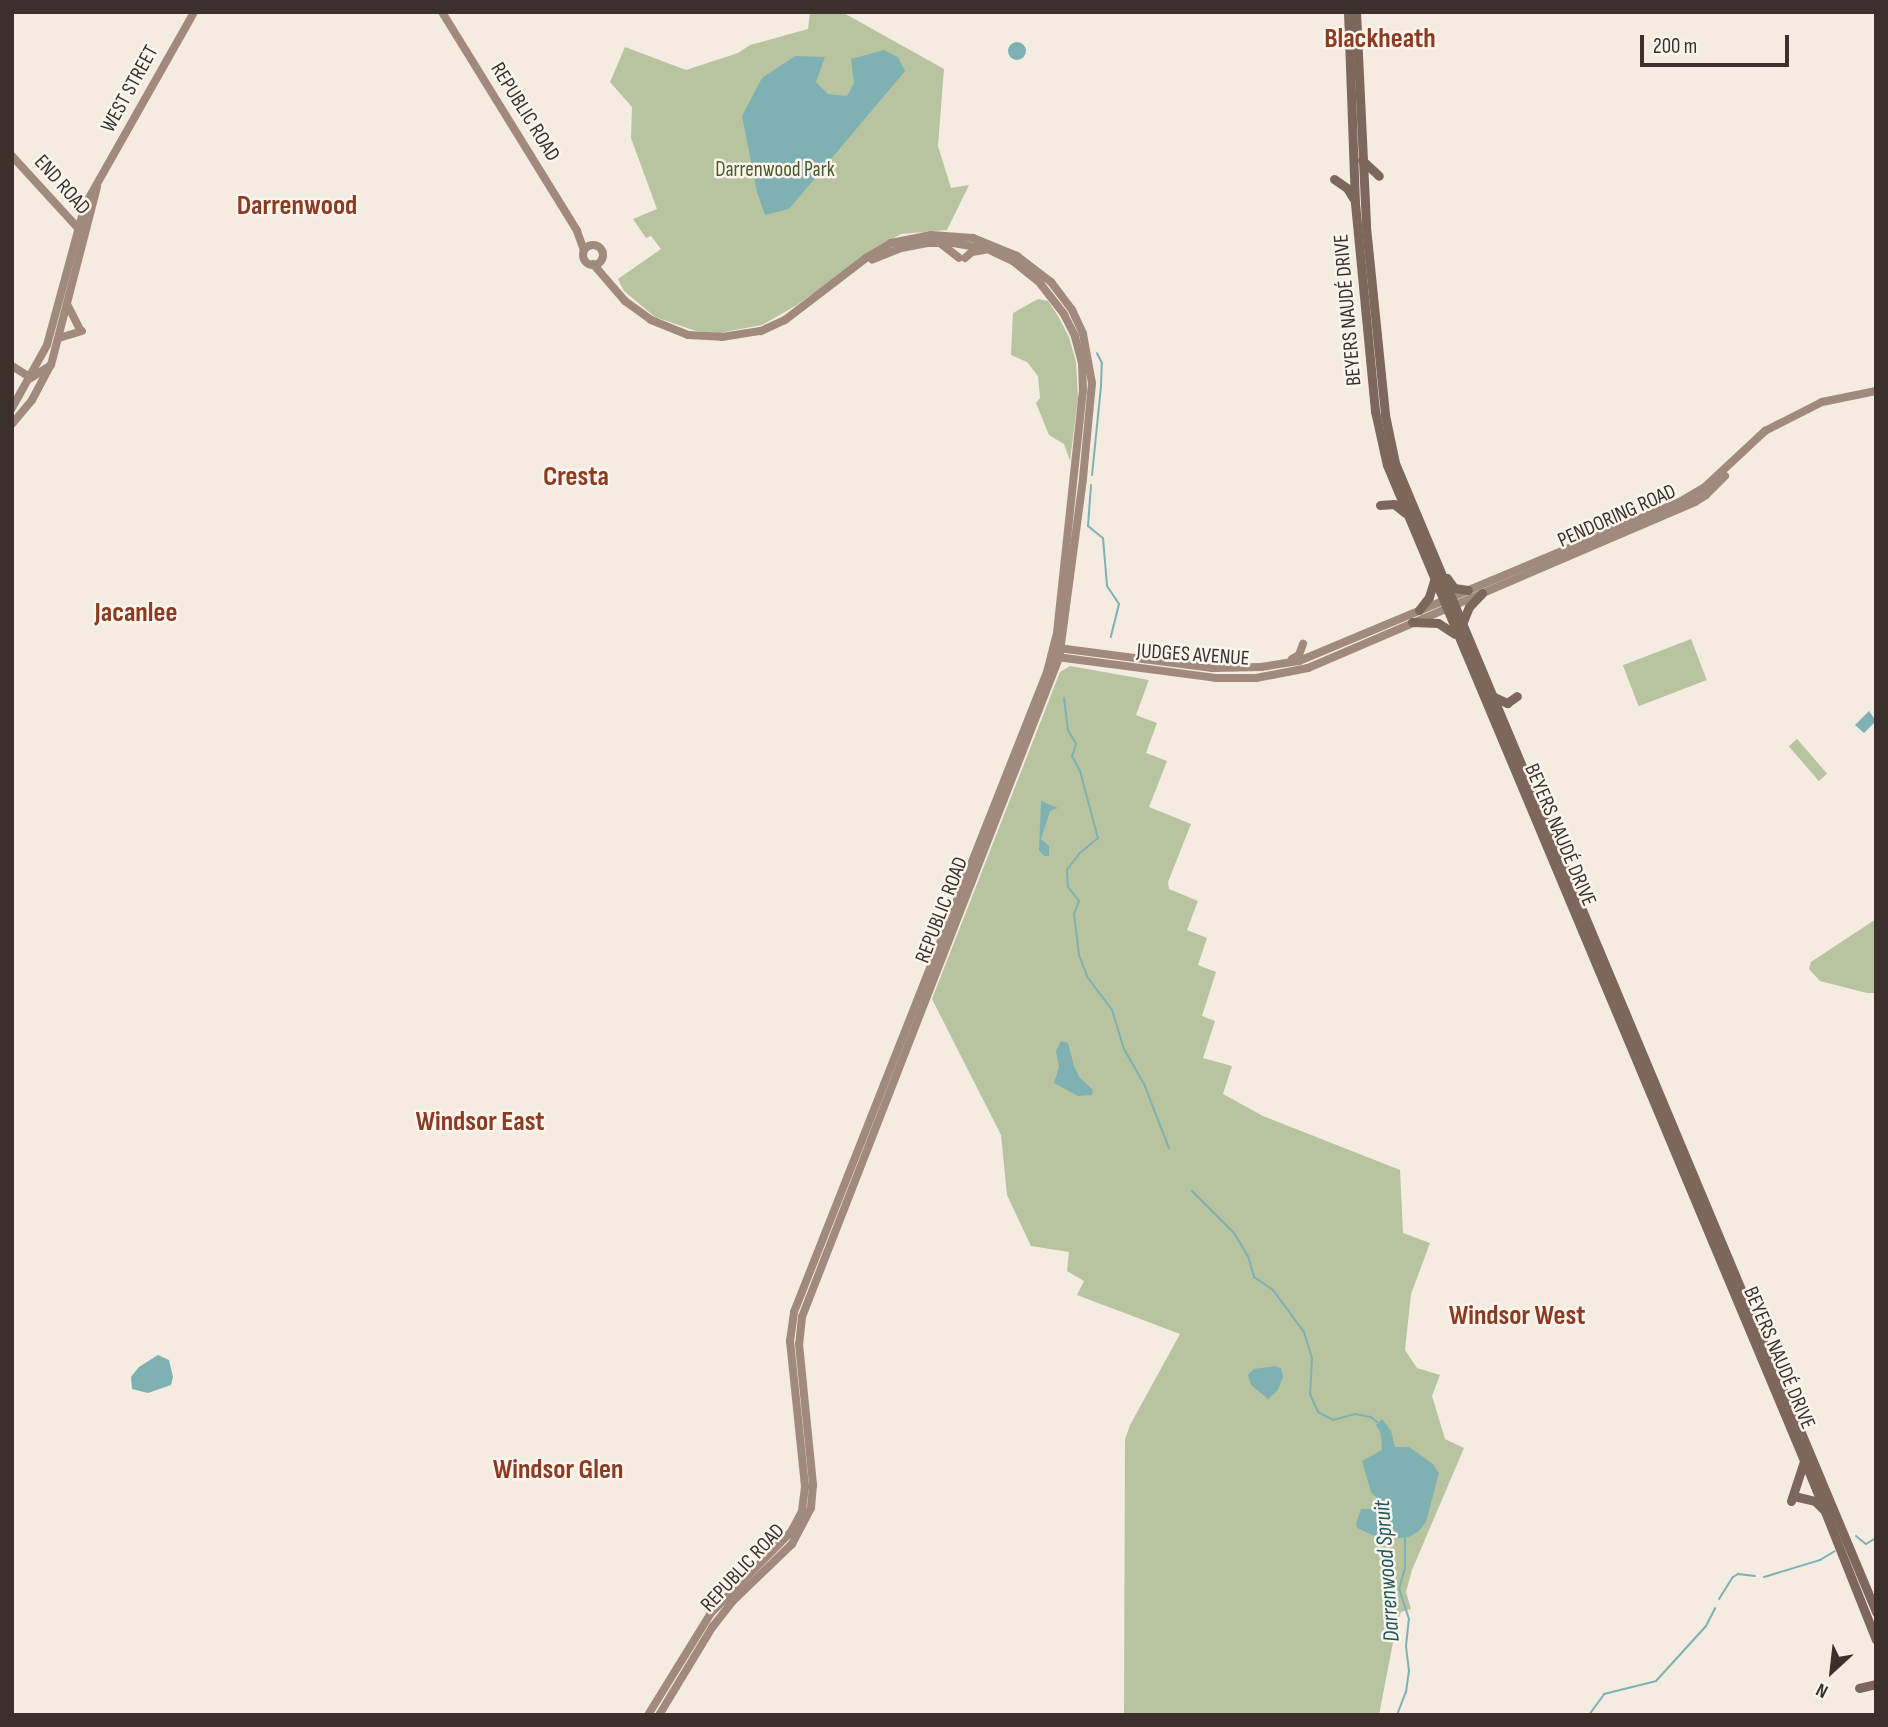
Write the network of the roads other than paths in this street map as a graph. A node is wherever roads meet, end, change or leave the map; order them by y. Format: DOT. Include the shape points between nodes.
graph roads {
  1 [pos="194,12"];
  2 [pos="442,12"];
  3 [pos="1348,12"];
  4 [pos="1356,12"];
  5 [pos="12,156"];
  6 [pos="1357,162"];
  7 [pos="1379,176"];
  8 [pos="97,184"];
  9 [pos="1355,203"];
  10 [pos="77,226"];
  11 [pos="577,231"];
  12 [pos="84,239"];
  13 [pos="939,243"];
  14 [pos="593,245"];
  15 [pos="987,249"];
  16 [pos="584,250"];
  17 [pos="597,262"];
  18 [pos="857,267"];
  19 [pos="68,303"];
  20 [pos="59,338"];
  21 [pos="51,365"];
  22 [pos="16,369"];
  23 [pos="31,378"];
  24 [pos="1876,391"];
  25 [pos="20,397"];
  26 [pos="12,408"];
  27 [pos="12,424"];
  28 [pos="1780,424"];
  29 [pos="1395,463"];
  30 [pos="1399,494"];
  31 [pos="1380,505"];
  32 [pos="1406,514"];
  33 [pos="1437,566"];
  34 [pos="1434,580"];
  35 [pos="1468,590"];
  36 [pos="1482,593"];
  37 [pos="1448,603"];
  38 [pos="1419,610"];
  39 [pos="1412,622"];
  40 [pos="1462,624"];
  41 [pos="1458,638"];
  42 [pos="1303,644"];
  43 [pos="1056,652"];
  44 [pos="1277,666"];
  45 [pos="1491,694"];
  46 [pos="1517,696"];
  47 [pos="1804,1461"];
  48 [pos="1824,1510"];
  49 [pos="1876,1612"];
  50 [pos="1876,1640"];
  51 [pos="1876,1684"];
  52 [pos="1858,1688"];
  53 [pos="649,1715"];
  54 [pos="659,1715"];
  1 -- 8 [label="main road, WEST STREET"];
  2 -- 11 [label="main road, REPUBLIC ROAD"];
  3 -- 6 [label="main road, BEYERS NAUDÉ DRIVE"];
  4 -- 6 [label="main road, BEYERS NAUDÉ DRIVE"];
  5 -- 10 [label="main road, END ROAD"];
  6 -- 7 [label="main road"];
  6 -- 9 [label="main road, BEYERS NAUDÉ DRIVE"];
  6 -- 9 [label="main road" via="1334,179 1349,189"];
  6 -- 29 [label="main road, BEYERS NAUDÉ DRIVE" via="1385,415"];
  8 -- 10 [label="main road, WEST STREET"];
  8 -- 12 [label="main road, WEST STREET"];
  9 -- 30 [label="main road, BEYERS NAUDÉ DRIVE" via="1375,411"];
  10 -- 12 [label="main road, END ROAD"];
  10 -- 23 [label="main road, WEST STREET" via="50,336"];
  11 -- 14 [label="main road, REPUBLIC ROAD"];
  11 -- 16 [label="main road, REPUBLIC ROAD"];
  12 -- 19 [label="main road, WEST STREET"];
  13 -- 15 [label="main road, REPUBLIC ROAD"];
  13 -- 15 [label="main road" via="962,258"];
  13 -- 18 [label="main road, REPUBLIC ROAD" via="901,248"];
  14 -- 16 [label="main road"];
  14 -- 17 [label="main road, REPUBLIC ROAD" via="601,250"];
  15 -- 43 [label="main road, REPUBLIC ROAD" via="1023,268 1048,292 1075,336 1082,363 1082,404"];
  16 -- 17 [label="main road, REPUBLIC ROAD" via="584,259"];
  17 -- 18 [label="main road, REPUBLIC ROAD" via="625,301 651,320 688,335 722,337 775,325"];
  18 -- 43 [label="main road, REPUBLIC ROAD" via="880,249 907,238 973,238 1036,268 1072,310 1089,358 1092,394"];
  19 -- 20 [label="main road, WEST STREET"];
  19 -- 20 [label="main road" via="81,331"];
  20 -- 21 [label="main road, WEST STREET"];
  21 -- 23 [label="main road"];
  21 -- 27 [label="main road, WEST STREET"];
  22 -- 23 [label="main road"];
  22 -- 25 [label="main road"];
  23 -- 25 [label="main road, WEST STREET"];
  24 -- 28 [label="main road, PENDORING ROAD" via="1828,400"];
  25 -- 26 [label="main road, WEST STREET"];
  28 -- 35 [label="main road, PENDORING ROAD" via="1750,442 1712,481 1683,500"];
  28 -- 36 [label="main road, PENDORING ROAD" via="1749,448 1706,495"];
  29 -- 30 [label="main road"];
  29 -- 33 [label="main road, BEYERS NAUDÉ DRIVE"];
  30 -- 32 [label="main road, BEYERS NAUDÉ DRIVE"];
  31 -- 32 [label="main road" via="1392,503"];
  32 -- 34 [label="main road, BEYERS NAUDÉ DRIVE"];
  33 -- 35 [label="main road" via="1454,588"];
  33 -- 37 [label="main road, BEYERS NAUDÉ DRIVE"];
  34 -- 37 [label="main road, BEYERS NAUDÉ DRIVE"];
  34 -- 38 [label="main road"];
  35 -- 37 [label="main road, PENDORING ROAD"];
  36 -- 37 [label="main road, PENDORING ROAD"];
  36 -- 40 [label="main road"];
  37 -- 38 [label="main road, JUDGES AVENUE"];
  37 -- 39 [label="main road, JUDGES AVENUE"];
  37 -- 40 [label="main road, BEYERS NAUDÉ DRIVE"];
  37 -- 41 [label="main road, BEYERS NAUDÉ DRIVE"];
  38 -- 44 [label="main road, JUDGES AVENUE" via="1307,658"];
  39 -- 41 [label="main road" via="1438,622"];
  39 -- 43 [label="main road, JUDGES AVENUE" via="1314,666 1256,678 1181,675"];
  40 -- 45 [label="main road, BEYERS NAUDÉ DRIVE"];
  41 -- 47 [label="main road, BEYERS NAUDÉ DRIVE"];
  42 -- 44 [label="main road" via="1299,655"];
  43 -- 44 [label="main road, JUDGES AVENUE" via="1213,668"];
  43 -- 53 [label="main road, REPUBLIC ROAD" via="793,1317 790,1350 805,1486 802,1511 791,1532 711,1613"];
  43 -- 54 [label="main road, REPUBLIC ROAD" via="802,1317 799,1344 813,1485 811,1508 792,1544 713,1626"];
  45 -- 46 [label="main road" via="1507,703"];
  45 -- 49 [label="main road, BEYERS NAUDÉ DRIVE"];
  47 -- 48 [label="main road, BEYERS NAUDÉ DRIVE"];
  47 -- 48 [label="main road" via="1795,1499 1815,1501"];
  48 -- 50 [label="main road, BEYERS NAUDÉ DRIVE"];
  51 -- 52 [label="main road"];
}
